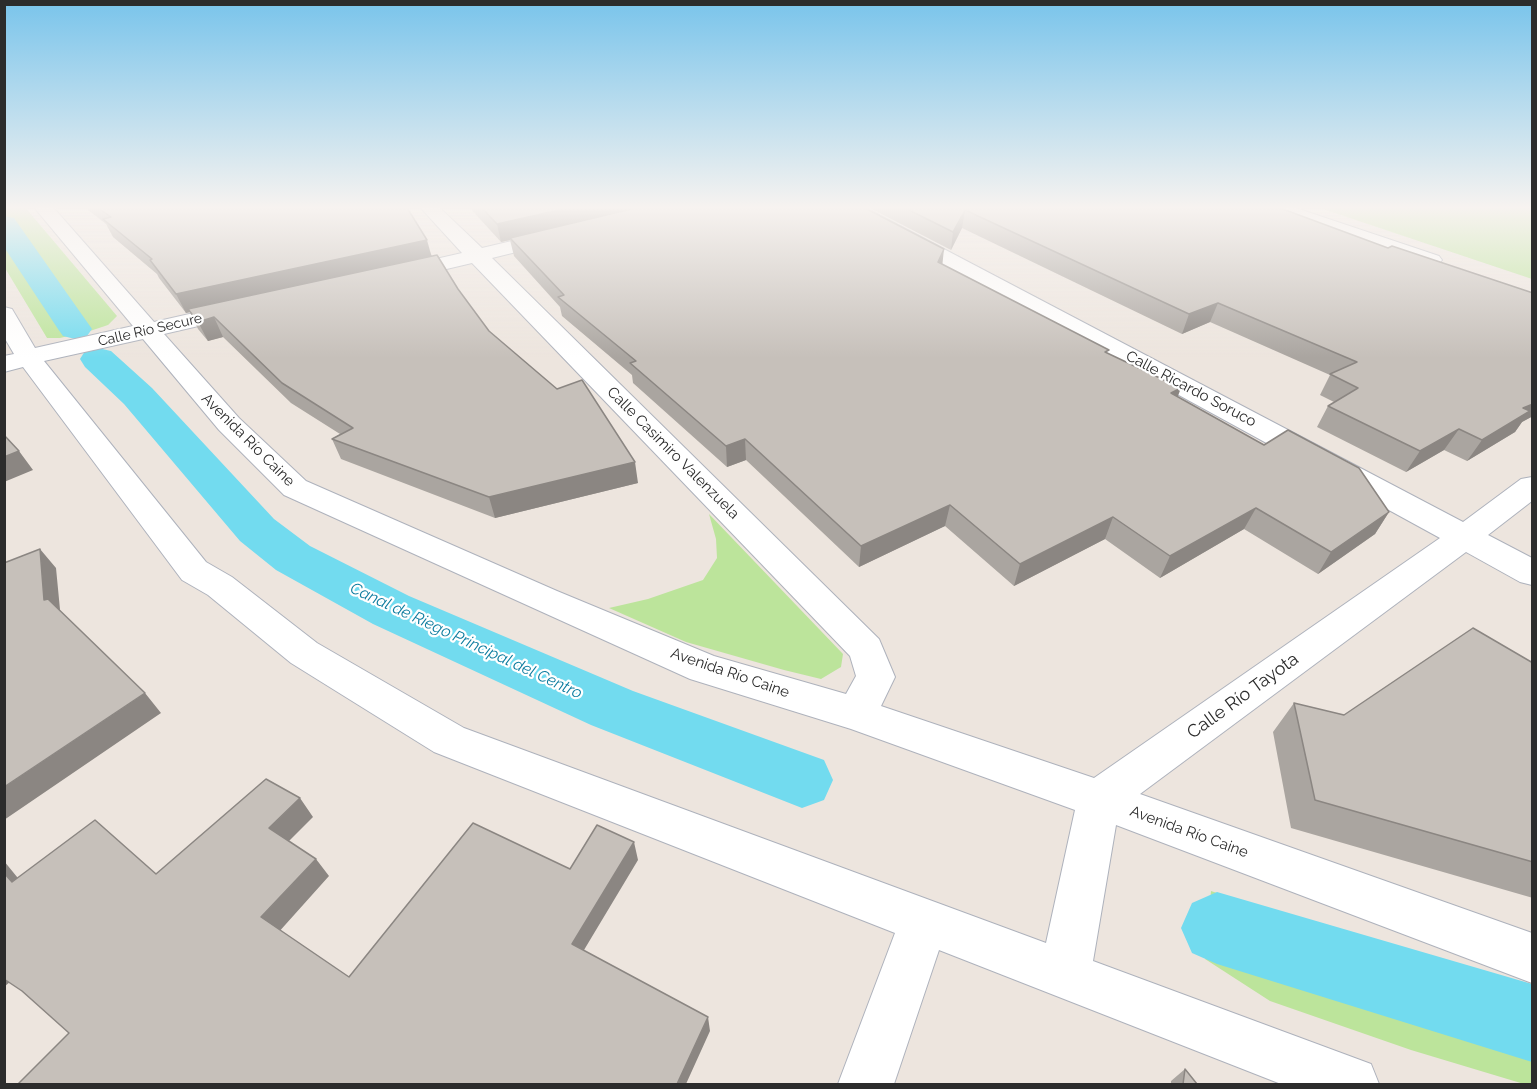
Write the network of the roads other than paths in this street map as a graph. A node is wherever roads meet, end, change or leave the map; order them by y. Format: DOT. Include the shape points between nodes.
graph roads {
  1 [pos="85,257"];
  2 [pos="475,257"];
  3 [pos="480,257"];
  4 [pos="943,257"];
  5 [pos="1420,257"];
  6 [pos="1453,268"];
  7 [pos="376,279"];
  8 [pos="262,304"];
  9 [pos="4,314"];
  10 [pos="148,330"];
  11 [pos="16,361"];
  12 [pos="1533,486"];
  13 [pos="1466,536"];
  14 [pos="1533,573"];
  15 [pos="856,714"];
  16 [pos="1099,799"];
  17 [pos="924,921"];
  18 [pos="1533,958"];
  19 [pos="1065,975"];
  20 [pos="866,1084"];
  21 [pos="1351,1084"];
  1 -- 10 [label="street, Avenida Río Caine"];
  2 -- 7 [label="street"];
  3 -- 15 [label="street, Calle Casimiro Valenzuela" via="866,649 876,677"];
  4 -- 13 [label="street, Calle Ricardo Soruco"];
  5 -- 6 [label="street"];
  8 -- 10 [label="street, Calle Río Secure"];
  9 -- 11 [label="street"];
  10 -- 11 [label="street, Calle Río Secure"];
  10 -- 15 [label="street, Avenida Río Caine" via="229,424 295,488 704,668"];
  11 -- 17 [label="street" via="194,572 220,586 304,652 449,740"];
  12 -- 13 [label="street, Calle Río Tayota"];
  13 -- 14 [label="street, Calle Ricardo Soruco"];
  13 -- 16 [label="street, Calle Río Tayota"];
  15 -- 16 [label="street, Avenida Río Caine"];
  16 -- 18 [label="street, Avenida Río Caine"];
  16 -- 19 [label="street"];
  17 -- 19 [label="street"];
  17 -- 20 [label="street"];
  19 -- 21 [label="street"];
}
